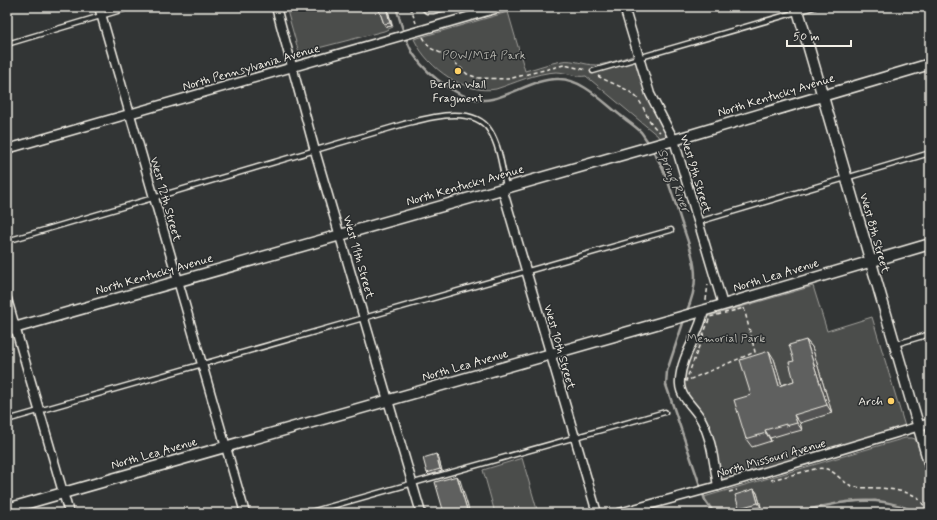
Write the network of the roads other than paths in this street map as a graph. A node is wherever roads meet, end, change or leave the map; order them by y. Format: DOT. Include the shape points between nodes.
graph roads {
  1 [pos="99,7"];
  2 [pos="131,7"];
  3 [pos="276,7"];
  4 [pos="423,7"];
  5 [pos="448,7"];
  6 [pos="502,7"];
  7 [pos="624,7"];
  8 [pos="814,7"];
  9 [pos="797,9"];
  10 [pos="101,16"];
  11 [pos="7,44"];
  12 [pos="639,57"];
  13 [pos="930,64"];
  14 [pos="293,67"];
  15 [pos="593,71"];
  16 [pos="822,95"];
  17 [pos="130,115"];
  18 [pos="674,140"];
  19 [pos="7,150"];
  20 [pos="316,151"];
  21 [pos="930,153"];
  22 [pos="846,178"];
  23 [pos="504,187"];
  24 [pos="154,198"];
  25 [pos="698,222"];
  26 [pos="671,230"];
  27 [pos="340,234"];
  28 [pos="7,240"];
  29 [pos="930,244"];
  30 [pos="870,261"];
  31 [pos="526,272"];
  32 [pos="177,280"];
  33 [pos="7,299"];
  34 [pos="723,305"];
  35 [pos="701,311"];
  36 [pos="364,317"];
  37 [pos="11,328"];
  38 [pos="930,334"];
  39 [pos="894,344"];
  40 [pos="550,355"];
  41 [pos="202,364"];
  42 [pos="389,400"];
  43 [pos="39,411"];
  44 [pos="665,412"];
  45 [pos="7,420"];
  46 [pos="930,423"];
  47 [pos="919,427"];
  48 [pos="574,438"];
  49 [pos="226,446"];
  50 [pos="930,466"];
  51 [pos="413,484"];
  52 [pos="718,486"];
  53 [pos="63,493"];
  54 [pos="7,509"];
  55 [pos="69,513"];
  56 [pos="245,513"];
  57 [pos="307,513"];
  58 [pos="421,513"];
  59 [pos="597,513"];
  60 [pos="619,513"];
  1 -- 10 [label="street, West 12th Street"];
  2 -- 10 [label="lane"];
  3 -- 14 [label="street, West 11th Street"];
  4 -- 5 [label="lane" via="427,11"];
  6 -- 14 [label="street, North Pennsylvania Avenue"];
  7 -- 12 [label="street, West 9th Street"];
  8 -- 9 [label="lane"];
  9 -- 12 [label="lane"];
  9 -- 16 [label="street, West 8th Street"];
  10 -- 11 [label="lane"];
  10 -- 17 [label="street, West 12th Street"];
  12 -- 15 [label="lane"];
  12 -- 18 [label="street, West 9th Street" via="653,101"];
  13 -- 16 [label="street, North Kentucky Avenue"];
  14 -- 17 [label="street, North Pennsylvania Avenue"];
  14 -- 20 [label="street, West 11th Street"];
  16 -- 18 [label="street, North Kentucky Avenue"];
  16 -- 22 [label="street, West 8th Street"];
  17 -- 19 [label="street, North Pennsylvania Avenue"];
  17 -- 24 [label="street, West 12th Street"];
  18 -- 23 [label="street, North Kentucky Avenue"];
  18 -- 25 [label="street, West 9th Street"];
  20 -- 23 [label="lane" via="432,117 471,117 481,121 491,132 497,148"];
  20 -- 24 [label="lane"];
  20 -- 27 [label="street, West 11th Street"];
  21 -- 22 [label="lane"];
  22 -- 25 [label="lane"];
  22 -- 30 [label="street, West 8th Street"];
  23 -- 27 [label="street, North Kentucky Avenue"];
  23 -- 31 [label="street, West 10th Street"];
  24 -- 28 [label="lane"];
  24 -- 32 [label="street, West 12th Street"];
  25 -- 34 [label="street, West 9th Street"];
  26 -- 31 [label="lane"];
  27 -- 32 [label="street, North Kentucky Avenue"];
  27 -- 36 [label="street, West 11th Street"];
  29 -- 30 [label="street, North Lea Avenue"];
  30 -- 34 [label="street, North Lea Avenue"];
  30 -- 39 [label="street, West 8th Street"];
  31 -- 36 [label="lane"];
  31 -- 40 [label="street, West 10th Street"];
  32 -- 37 [label="street, North Kentucky Avenue"];
  32 -- 41 [label="street, West 12th Street"];
  33 -- 37 [label="street"];
  34 -- 35 [label="street, North Lea Avenue"];
  35 -- 40 [label="street, North Lea Avenue"];
  35 -- 52 [label="street" via="699,327 684,362 680,387 683,397 705,426"];
  36 -- 41 [label="lane"];
  36 -- 42 [label="street, West 11th Street"];
  37 -- 43 [label="street"];
  38 -- 39 [label="lane"];
  39 -- 47 [label="street, West 8th Street"];
  40 -- 42 [label="street, North Lea Avenue"];
  40 -- 48 [label="street, West 10th Street"];
  41 -- 43 [label="lane"];
  41 -- 49 [label="street, West 12th Street"];
  42 -- 49 [label="street, North Lea Avenue"];
  42 -- 51 [label="street, West 11th Street"];
  43 -- 45 [label="lane"];
  43 -- 53 [label="street"];
  44 -- 48 [label="lane"];
  46 -- 47 [label="street, North Missouri Avenue"];
  47 -- 50 [label="street, West 8th Street"];
  47 -- 52 [label="street, North Missouri Avenue"];
  48 -- 51 [label="lane"];
  48 -- 59 [label="street, West 10th Street"];
  49 -- 53 [label="street, North Lea Avenue"];
  49 -- 56 [label="street, West 12th Street"];
  51 -- 57 [label="lane"];
  51 -- 58 [label="street, West 11th Street"];
  52 -- 60 [label="street, North Missouri Avenue"];
  53 -- 54 [label="street, North Lea Avenue"];
  53 -- 55 [label="street"];
}
